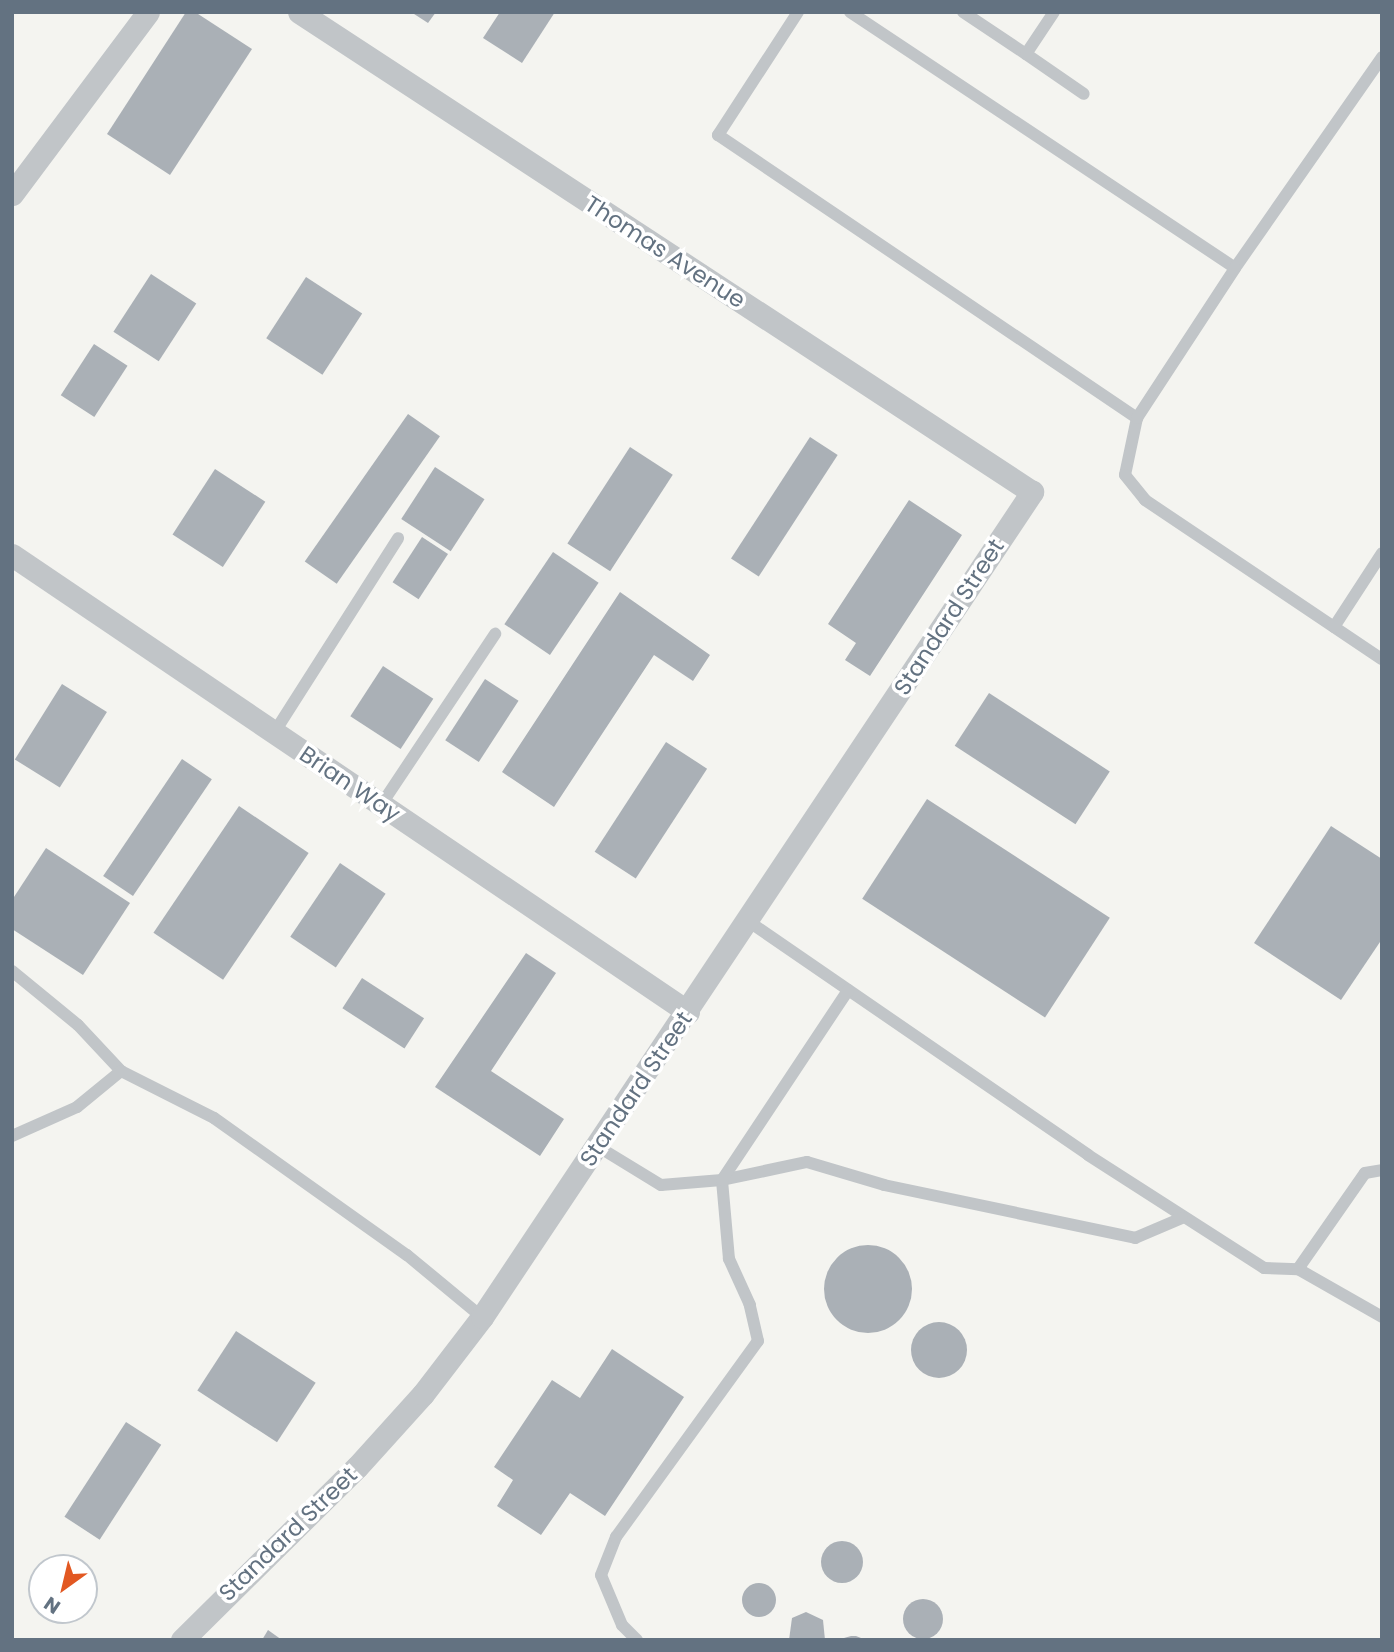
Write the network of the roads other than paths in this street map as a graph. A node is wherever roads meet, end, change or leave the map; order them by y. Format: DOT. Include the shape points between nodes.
graph roads {
  1 [pos="148,12"];
  2 [pos="299,12"];
  3 [pos="798,12"];
  4 [pos="850,12"];
  5 [pos="962,12"];
  6 [pos="1048,14"];
  7 [pos="1026,54"];
  8 [pos="1382,57"];
  9 [pos="1084,94"];
  10 [pos="12,194"];
  11 [pos="1235,268"];
  12 [pos="1137,418"];
  13 [pos="1032,492"];
  14 [pos="398,538"];
  15 [pos="1382,553"];
  16 [pos="12,555"];
  17 [pos="1334,627"];
  18 [pos="495,634"];
  19 [pos="1382,659"];
  20 [pos="274,733"];
  21 [pos="381,805"];
  22 [pos="748,921"];
  23 [pos="12,971"];
  24 [pos="848,990"];
  25 [pos="688,1012"];
  26 [pos="121,1071"];
  27 [pos="12,1136"];
  28 [pos="597,1146"];
  29 [pos="1382,1170"];
  30 [pos="722,1180"];
  31 [pos="1182,1218"];
  32 [pos="1298,1269"];
  33 [pos="482,1317"];
  34 [pos="1382,1317"];
  35 [pos="182,1640"];
  36 [pos="637,1640"];
  1 -- 10 [label="street"];
  2 -- 13 [label="street, Thomas Avenue"];
  3 -- 12 [label="lane" via="718,135"];
  4 -- 11 [label="lane"];
  5 -- 7 [label="lane"];
  6 -- 7 [label="lane"];
  7 -- 9 [label="lane"];
  8 -- 11 [label="lane"];
  11 -- 12 [label="lane"];
  12 -- 17 [label="lane" via="1125,475 1145,500"];
  13 -- 22 [label="street, Standard Street"];
  14 -- 20 [label="lane"];
  15 -- 17 [label="lane"];
  16 -- 20 [label="street, Brian Way"];
  17 -- 19 [label="lane"];
  18 -- 21 [label="lane"];
  20 -- 21 [label="street, Brian Way"];
  21 -- 25 [label="street, Brian Way"];
  22 -- 24 [label="lane"];
  22 -- 25 [label="street, Standard Street"];
  23 -- 26 [label="lane" via="78,1025"];
  24 -- 30 [label="lane"];
  24 -- 31 [label="lane"];
  25 -- 28 [label="street, Standard Street"];
  26 -- 27 [label="lane" via="77,1107"];
  26 -- 33 [label="lane" via="214,1118 407,1255"];
  28 -- 30 [label="lane" via="661,1185"];
  28 -- 33 [label="street, Standard Street"];
  29 -- 32 [label="lane" via="1365,1173"];
  30 -- 31 [label="lane" via="807,1162 884,1185 1135,1238"];
  30 -- 36 [label="lane" via="729,1259 750,1305 758,1340 616,1537 601,1575 622,1625"];
  31 -- 32 [label="lane" via="1264,1268"];
  32 -- 34 [label="lane"];
  33 -- 35 [label="street, Standard Street" via="423,1394 357,1467"];
}
